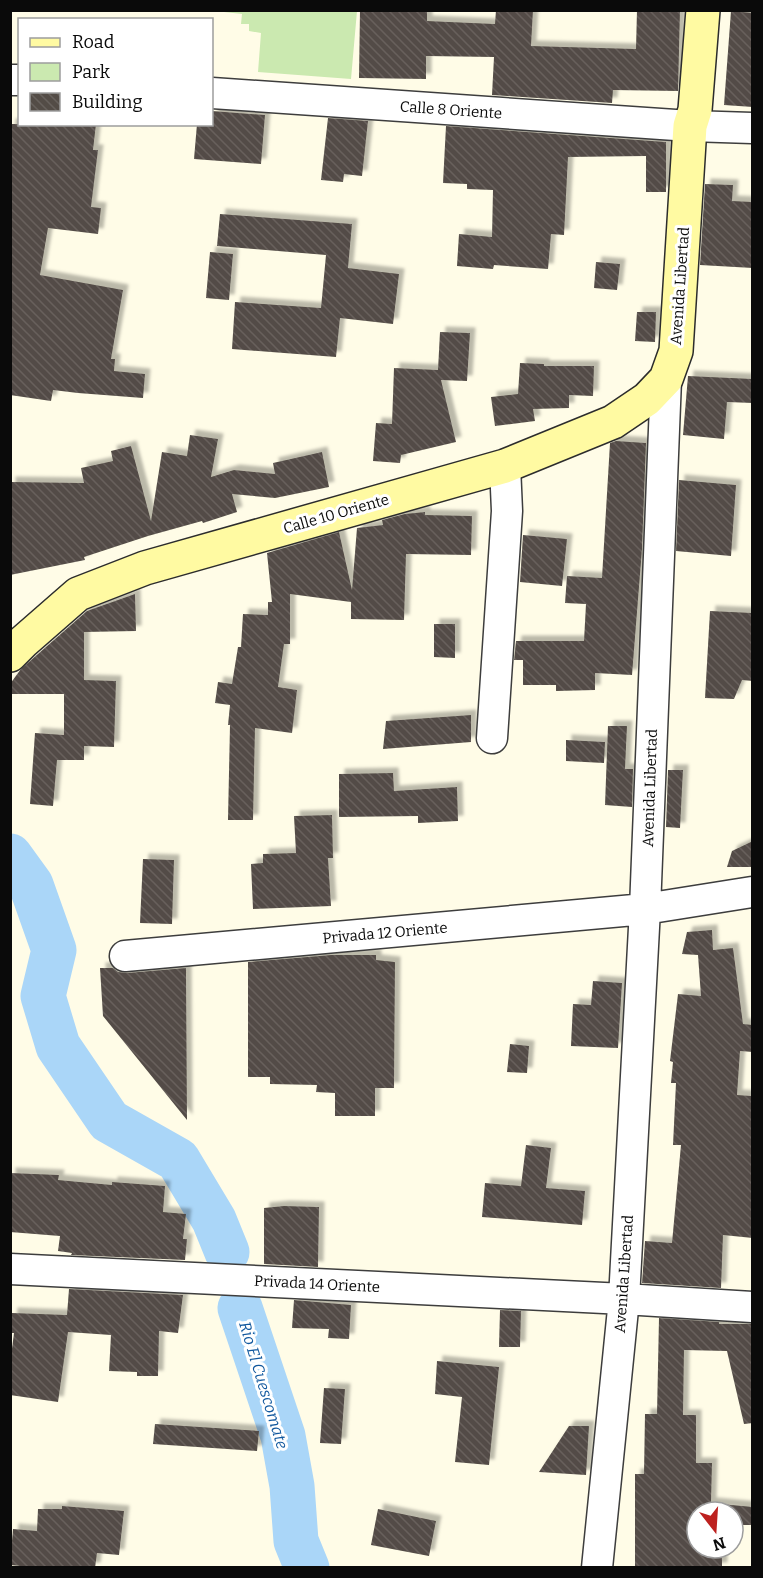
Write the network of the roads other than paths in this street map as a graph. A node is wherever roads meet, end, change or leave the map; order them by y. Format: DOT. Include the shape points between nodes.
graph roads {
  1 [pos="703,10"];
  2 [pos="213,93"];
  3 [pos="690,126"];
  4 [pos="753,128"];
  5 [pos="666,379"];
  6 [pos="505,466"];
  7 [pos="10,655"];
  8 [pos="492,738"];
  9 [pos="753,892"];
  10 [pos="645,909"];
  11 [pos="124,956"];
  12 [pos="10,1269"];
  13 [pos="624,1299"];
  14 [pos="753,1307"];
  15 [pos="597,1568"];
  1 -- 3 [label="main road, Avenida Libertad" via="695,110"];
  2 -- 3 [label="street, Calle 8 Oriente"];
  3 -- 4 [label="street, Calle 8 Oriente"];
  3 -- 5 [label="main road, Avenida Libertad" via="676,351"];
  5 -- 6 [label="main road, Calle 10 Oriente" via="647,399 613,422"];
  5 -- 10 [label="street, Avenida Libertad"];
  6 -- 7 [label="main road, Calle 10 Oriente" via="145,568 78,594"];
  6 -- 8 [label="street" via="507,511"];
  9 -- 10 [label="street, Privada 12 Oriente"];
  10 -- 11 [label="street, Privada 12 Oriente"];
  10 -- 13 [label="street, Avenida Libertad"];
  12 -- 13 [label="street, Privada 14 Oriente"];
  13 -- 14 [label="street, Privada 14 Oriente"];
  13 -- 15 [label="street, Avenida Libertad"];
}
